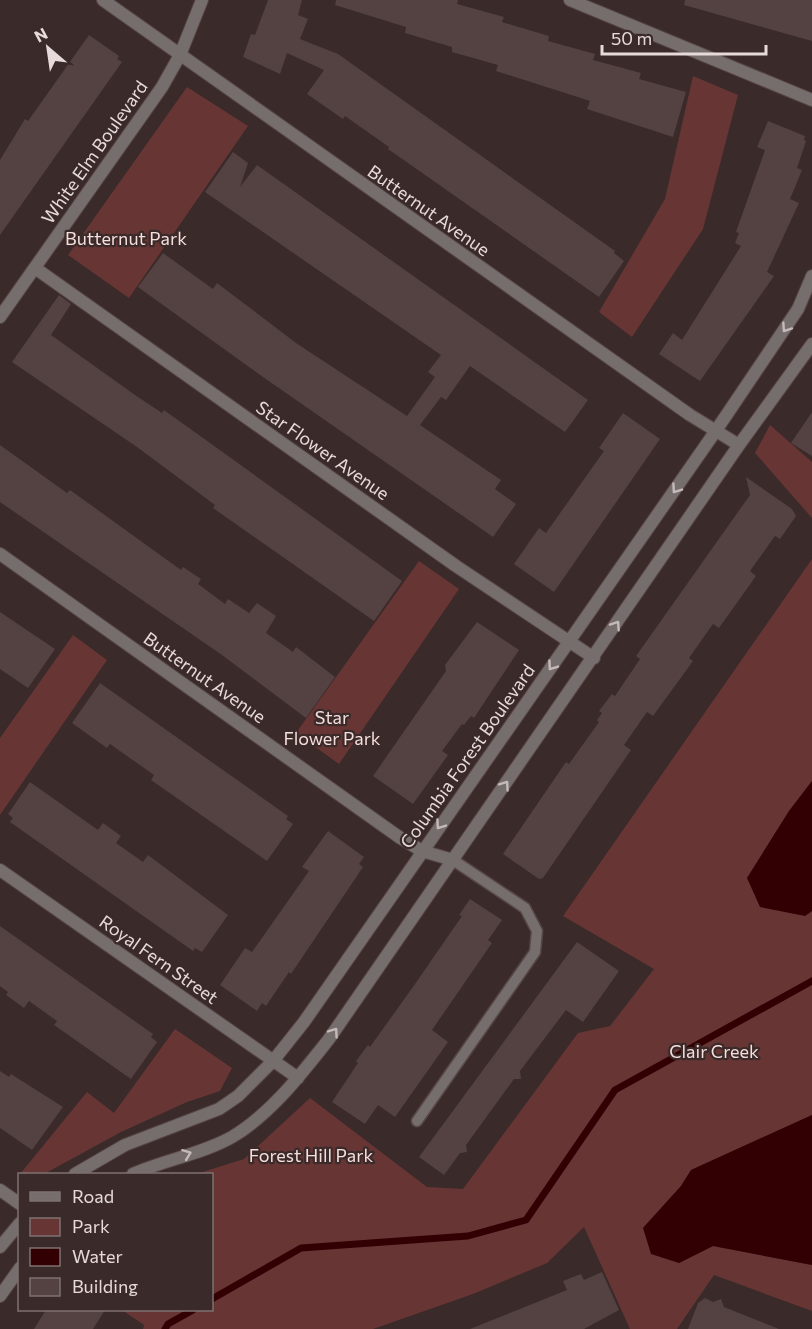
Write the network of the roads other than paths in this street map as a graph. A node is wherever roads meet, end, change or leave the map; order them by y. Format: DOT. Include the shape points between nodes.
graph roads {
  1 [pos="103,0"];
  2 [pos="202,0"];
  3 [pos="570,0"];
  4 [pos="180,55"];
  5 [pos="812,100"];
  6 [pos="35,268"];
  7 [pos="812,276"];
  8 [pos="0,317"];
  9 [pos="812,344"];
  10 [pos="716,432"];
  11 [pos="739,445"];
  12 [pos="0,554"];
  13 [pos="568,642"];
  14 [pos="594,658"];
  15 [pos="422,851"];
  16 [pos="453,860"];
  17 [pos="0,870"];
  18 [pos="273,1061"];
  19 [pos="298,1078"];
  20 [pos="417,1121"];
  21 [pos="77,1173"];
  22 [pos="136,1173"];
  23 [pos="0,1190"];
  24 [pos="18,1203"];
  25 [pos="18,1225"];
  26 [pos="0,1247"];
  27 [pos="18,1271"];
  28 [pos="0,1296"];
  1 -- 4 [label="street, Butternut Avenue"];
  2 -- 4 [label="street, White Elm Boulevard"];
  3 -- 5 [label="street"];
  4 -- 6 [label="street, White Elm Boulevard" via="162,87"];
  4 -- 10 [label="street, Butternut Avenue"];
  6 -- 8 [label="street, White Elm Boulevard"];
  6 -- 13 [label="street, Star Flower Avenue"];
  7 -- 10 [label="street, Columbia Forest Boulevard, one-way" via="798,309"];
  9 -- 11 [label="street"];
  10 -- 11 [label="street, Butternut Avenue"];
  10 -- 13 [label="street, Columbia Forest Boulevard, one-way"];
  14 -- 11 [label="street, one-way"];
  12 -- 15 [label="street, Butternut Avenue"];
  13 -- 14 [label="street, Star Flower Avenue"];
  13 -- 15 [label="street, Columbia Forest Boulevard, one-way"];
  16 -- 14 [label="street, one-way"];
  15 -- 16 [label="street, Butternut Avenue"];
  15 -- 18 [label="street, Columbia Forest Boulevard"];
  19 -- 16 [label="street, one-way"];
  16 -- 20 [label="lane" via="525,908 537,931 535,952"];
  17 -- 18 [label="street, Royal Fern Street"];
  18 -- 19 [label="street, Royal Fern Street"];
  18 -- 21 [label="street, Columbia Forest Boulevard" via="219,1109 125,1145"];
  22 -- 19 [label="street, one-way" via="231,1137"];
  23 -- 24 [label="street"];
  25 -- 26 [label="street"];
  27 -- 28 [label="street"];
}
